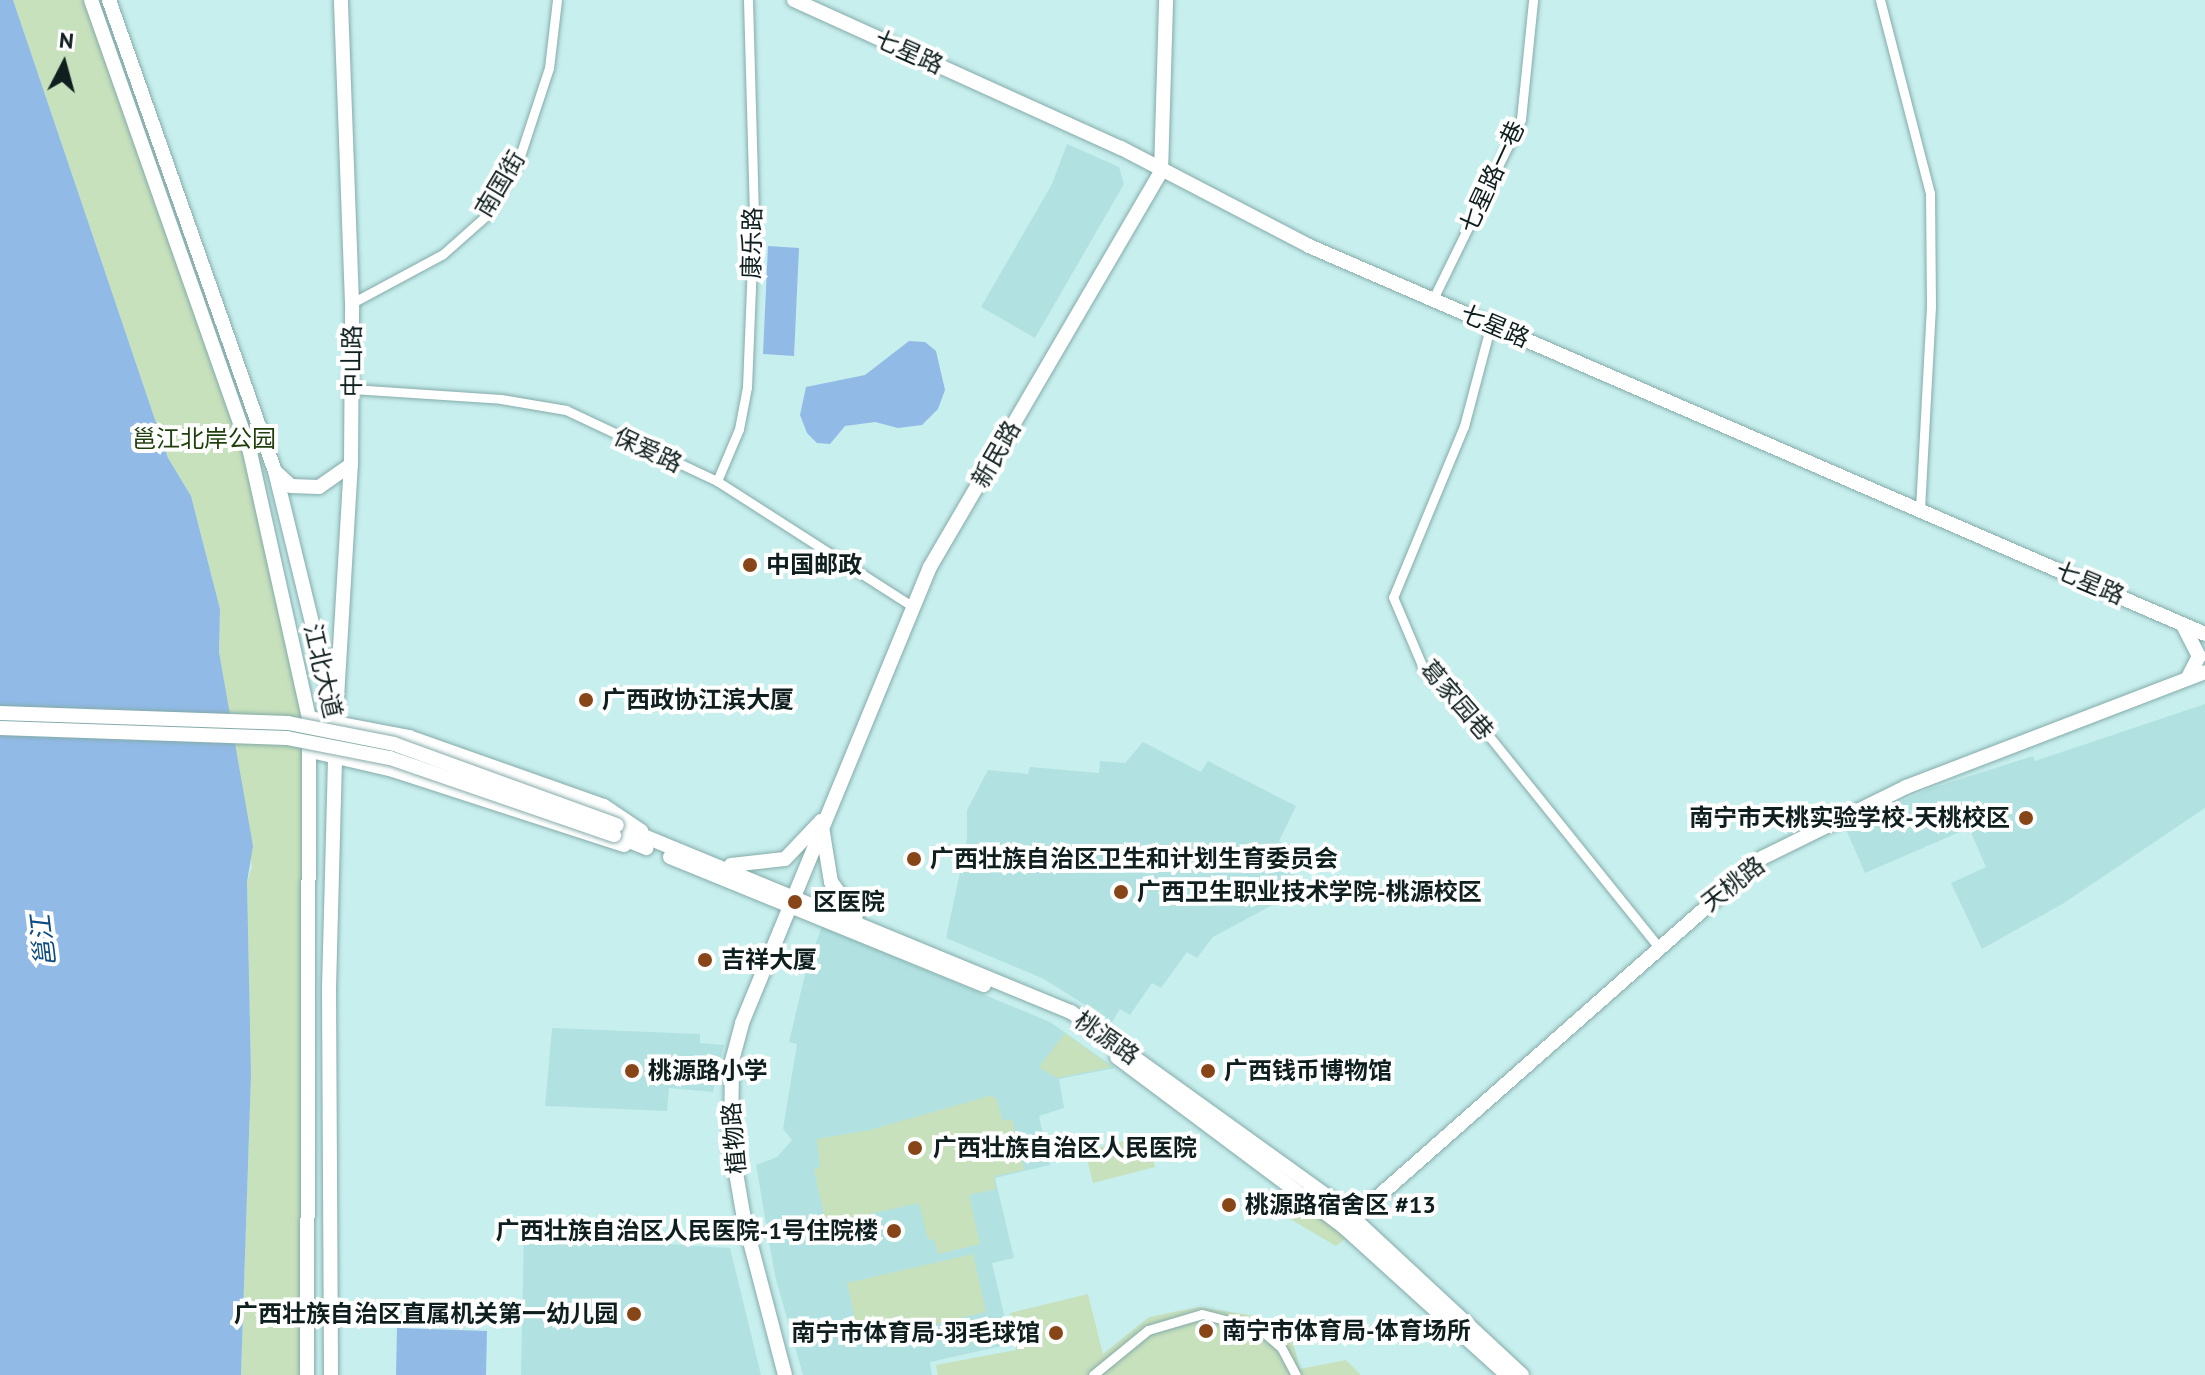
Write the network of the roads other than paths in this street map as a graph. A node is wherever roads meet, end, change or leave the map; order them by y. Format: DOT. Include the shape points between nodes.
graph roads {
  1 [pos="91,0"];
  2 [pos="109,0"];
  3 [pos="341,0"];
  4 [pos="557,0"];
  5 [pos="748,0"];
  6 [pos="794,0"];
  7 [pos="1166,0"];
  8 [pos="1533,0"];
  9 [pos="1880,0"];
  10 [pos="1161,172"];
  11 [pos="1433,299"];
  12 [pos="352,303"];
  13 [pos="1491,324"];
  14 [pos="352,389"];
  15 [pos="351,465"];
  16 [pos="275,471"];
  17 [pos="717,481"];
  18 [pos="1920,510"];
  19 [pos="912,606"];
  20 [pos="2205,619"];
  21 [pos="2177,622"];
  22 [pos="2205,634"];
  23 [pos="2204,673"];
  24 [pos="2187,679"];
  25 [pos="0,713"];
  26 [pos="309,718"];
  27 [pos="336,721"];
  28 [pos="0,728"];
  29 [pos="311,751"];
  30 [pos="338,756"];
  31 [pos="821,821"];
  32 [pos="615,830"];
  33 [pos="649,844"];
  34 [pos="713,864"];
  35 [pos="790,899"];
  36 [pos="865,924"];
  37 [pos="1658,946"];
  38 [pos="1349,1223"];
  39 [pos="307,1375"];
  40 [pos="331,1375"];
  41 [pos="785,1375"];
  42 [pos="1093,1375"];
  43 [pos="1296,1375"];
  44 [pos="1507,1375"];
  45 [pos="1522,1375"];
  1 -- 26 [label="main road, 江北大道" via="250,452"];
  2 -- 16 [label="main road, 江北大道"];
  3 -- 12 [label="main road, 中山路"];
  4 -- 12 [label="street, 南国街" via="549,68 524,146 486,216 443,254"];
  5 -- 17 [label="street, 康乐路" via="754,215 747,387 739,429"];
  6 -- 10 [label="main road, 七星路" via="1121,148"];
  7 -- 10 [label="main road, 新民路"];
  8 -- 11 [label="street, 七星路一巷" via="1521,119"];
  9 -- 18 [label="street" via="1930,193 1931,306"];
  10 -- 11 [label="main road, 七星路" via="1309,246"];
  10 -- 19 [label="main road, 新民路"];
  11 -- 13 [label="main road, 七星路"];
  12 -- 14 [label="main road, 中山路"];
  13 -- 18 [label="main road, 七星路"];
  13 -- 37 [label="street, 葛家园巷" via="1464,426 1393,597 1424,670 1485,731"];
  14 -- 15 [label="main road, 中山路"];
  14 -- 17 [label="street, 保爱路" via="539,403 566,410"];
  15 -- 16 [label="main road" via="319,487 291,486"];
  15 -- 27 [label="main road, 中山路"];
  16 -- 27 [label="main road, 江北大道"];
  17 -- 19 [label="street, 保爱路"];
  18 -- 21 [label="main road, 七星路"];
  19 -- 31 [label="main road, 新民路"];
  20 -- 21 [label="main road"];
  21 -- 22 [label="main road, 七星路"];
  21 -- 24 [label="main road" via="2198,646 2198,665"];
  23 -- 24 [label="main road, 天桃路"];
  24 -- 37 [label="main road, 天桃路" via="1906,787 1775,852"];
  25 -- 32 [label="main road, bridge" via="288,723 394,744"];
  26 -- 27 [label="main road"];
  26 -- 29 [label="main road, 江北大道"];
  27 -- 30 [label="main road, 江北大道"];
  27 -- 33 [label="main road" via="409,737 604,806"];
  28 -- 32 [label="main road, bridge" via="287,738 390,758"];
  29 -- 30 [label="main road"];
  29 -- 39 [label="main road, 江北大道" via="304,984"];
  30 -- 33 [label="main road" via="573,833"];
  30 -- 40 [label="main road, 江北大道" via="329,987"];
  31 -- 34 [label="main road" via="785,859 764,865"];
  31 -- 35 [label="main road, 新民路"];
  31 -- 36 [label="main road" via="831,882 841,902"];
  32 -- 33 [label="main road, 桃源路"];
  33 -- 34 [label="main road, 桃源路"];
  33 -- 35 [label="main road, 桃源路"];
  34 -- 35 [label="main road, 桃源路"];
  35 -- 36 [label="main road, 桃源路"];
  35 -- 38 [label="main road, 桃源路" via="1067,1019"];
  35 -- 41 [label="main road, 植物路" via="742,1023 729,1103 736,1177"];
  36 -- 38 [label="main road, 桃源路" via="1071,1012"];
  37 -- 38 [label="main road, 天桃路"];
  38 -- 44 [label="main road, 桃源路"];
  38 -- 45 [label="main road, 桃源路"];
  42 -- 43 [label="street" via="1148,1330 1202,1314 1260,1329 1281,1347"];
}
